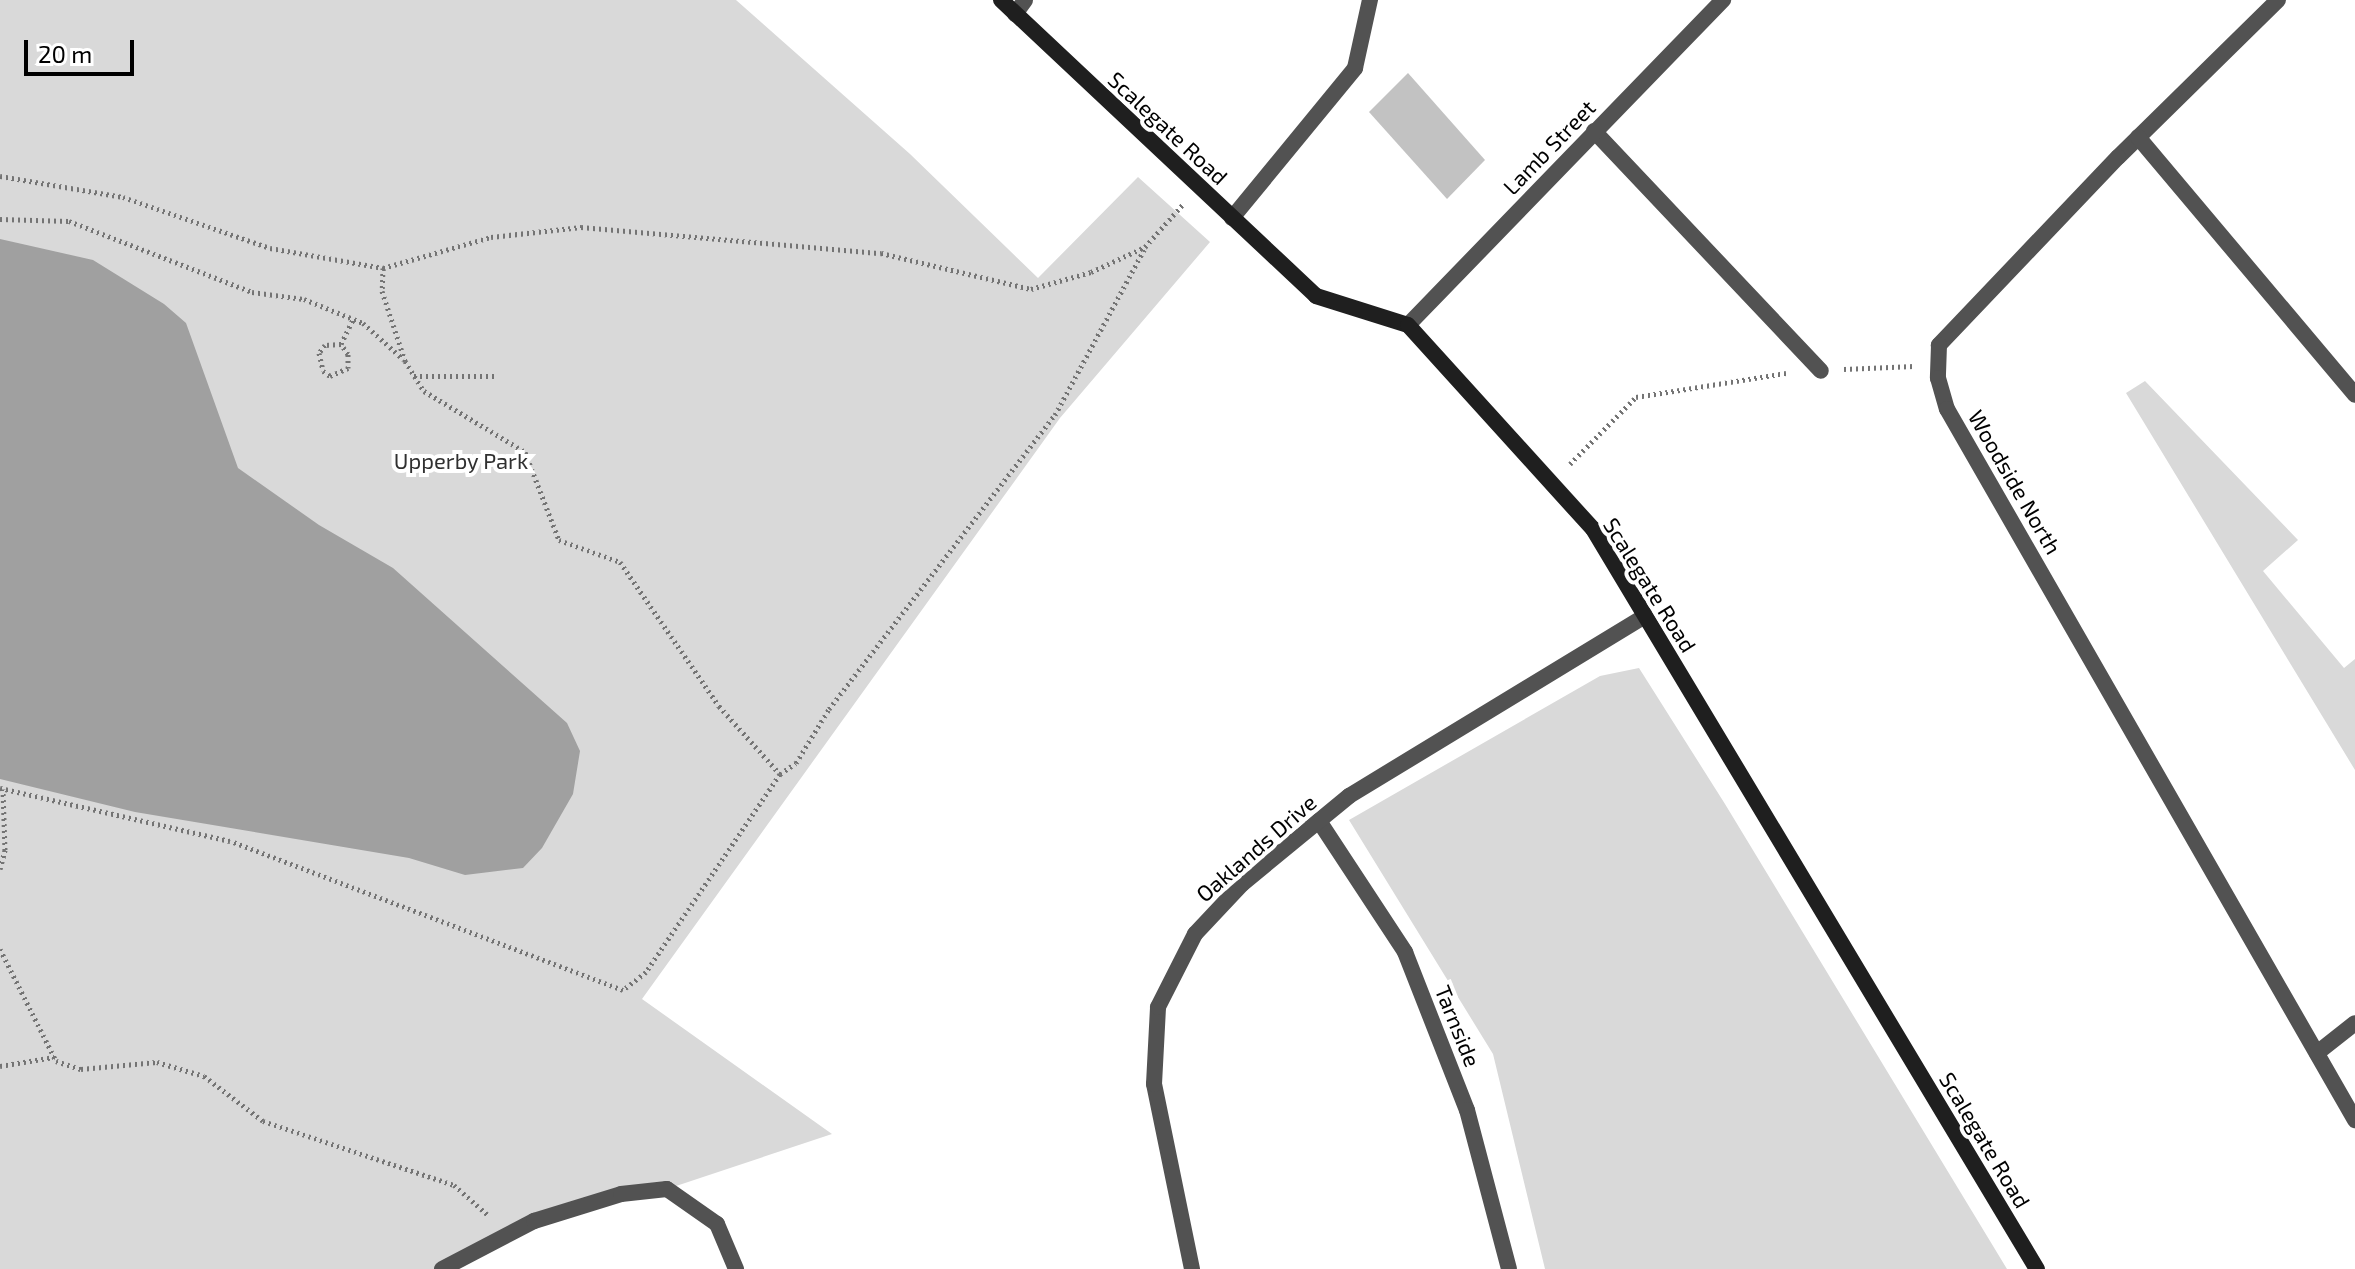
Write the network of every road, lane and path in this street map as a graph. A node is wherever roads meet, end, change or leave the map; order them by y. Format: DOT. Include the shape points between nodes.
graph roads {
  1 [pos="1001,0"];
  2 [pos="1025,0"];
  3 [pos="1370,0"];
  4 [pos="1723,0"];
  5 [pos="2278,0"];
  6 [pos="1015,14"];
  7 [pos="1594,131"];
  8 [pos="2138,137"];
  9 [pos="0,176"];
  10 [pos="1198,186"];
  11 [pos="1232,218"];
  12 [pos="0,219"];
  13 [pos="1145,247"];
  14 [pos="383,268"];
  15 [pos="353,319"];
  16 [pos="1408,325"];
  17 [pos="341,344"];
  18 [pos="405,361"];
  19 [pos="1939,364"];
  20 [pos="1821,371"];
  21 [pos="413,376"];
  22 [pos="498,376"];
  23 [pos="2355,395"];
  24 [pos="1551,483"];
  25 [pos="1645,616"];
  26 [pos="780,774"];
  27 [pos="2,788"];
  28 [pos="1319,821"];
  29 [pos="0,869"];
  30 [pos="0,949"];
  31 [pos="2355,1023"];
  32 [pos="2317,1053"];
  33 [pos="55,1057"];
  34 [pos="0,1066"];
  35 [pos="2355,1120"];
  36 [pos="495,1224"];
  37 [pos="442,1269"];
  38 [pos="736,1269"];
  39 [pos="1192,1269"];
  40 [pos="1509,1269"];
  41 [pos="2037,1269"];
  1 -- 6 [label="street, Scalegate Road"];
  2 -- 6 [label="street"];
  3 -- 11 [label="street" via="1355,68"];
  4 -- 7 [label="street, Lamb Street"];
  5 -- 8 [label="street"];
  6 -- 10 [label="street, Scalegate Road"];
  7 -- 16 [label="street, Lamb Street"];
  7 -- 20 [label="street"];
  8 -- 19 [label="street" via="1939,345"];
  8 -- 23 [label="street"];
  9 -- 14 [label="path" via="123,197 270,248"];
  10 -- 11 [label="street, Scalegate Road"];
  10 -- 13 [label="path"];
  11 -- 16 [label="street, Scalegate Road" via="1316,296"];
  12 -- 15 [label="path" via="69,221 252,292 304,299"];
  13 -- 14 [label="path" via="1091,272 1031,289 881,253 581,227 491,237"];
  13 -- 26 [label="path" via="1055,415 829,709 796,763"];
  14 -- 18 [label="path" via="382,291"];
  15 -- 17 [label="path"];
  15 -- 18 [label="path"];
  16 -- 24 [label="street, Scalegate Road"];
  17 -- 17 [label="path" via="348,368 330,376 323,371 319,353 334,342"];
  18 -- 21 [label="path"];
  19 -- 20 [label="path"];
  19 -- 32 [label="street, Woodside North" via="1947,409"];
  20 -- 24 [label="path" via="1636,397"];
  21 -- 22 [label="path"];
  21 -- 26 [label="path" via="424,391 525,452 559,540 620,562 719,706"];
  24 -- 25 [label="street, Scalegate Road" via="1593,529"];
  25 -- 28 [label="street, Oaklands Drive" via="1349,796"];
  25 -- 41 [label="street, Scalegate Road"];
  26 -- 27 [label="path" via="646,972 623,990 230,841"];
  27 -- 29 [label="path" via="5,850"];
  28 -- 39 [label="street, Oaklands Drive" via="1242,884 1195,934 1158,1007 1154,1084"];
  28 -- 40 [label="street, Tarnside" via="1405,952 1467,1110"];
  30 -- 33 [label="path"];
  31 -- 32 [label="street"];
  32 -- 35 [label="street, Woodside North"];
  33 -- 34 [label="path"];
  33 -- 36 [label="path" via="81,1069 157,1062 204,1076 263,1121 454,1185 481,1205"];
  37 -- 38 [label="street" via="534,1221 621,1194 667,1189 717,1224"];
}
